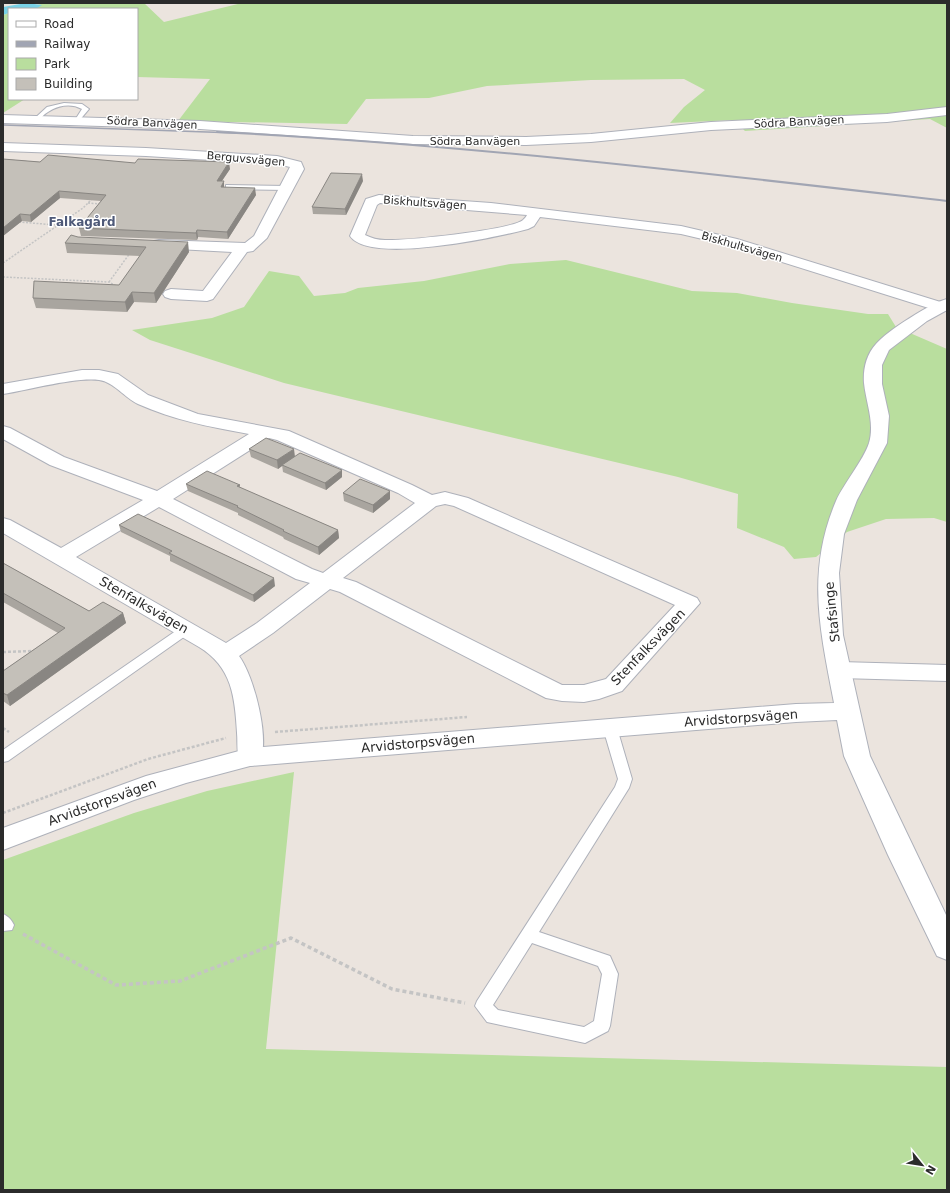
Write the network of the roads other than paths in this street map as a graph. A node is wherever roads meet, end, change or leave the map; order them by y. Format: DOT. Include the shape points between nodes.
graph roads {
  1 [pos="947,111"];
  2 [pos="3,119"];
  3 [pos="3,147"];
  4 [pos="229,187"];
  5 [pos="287,188"];
  6 [pos="536,212"];
  7 [pos="137,243"];
  8 [pos="242,247"];
  9 [pos="171,294"];
  10 [pos="944,306"];
  11 [pos="3,389"];
  12 [pos="3,432"];
  13 [pos="266,432"];
  14 [pos="158,499"];
  15 [pos="429,502"];
  16 [pos="3,524"];
  17 [pos="61,557"];
  18 [pos="326,582"];
  19 [pos="186,629"];
  20 [pos="226,654"];
  21 [pos="840,670"];
  22 [pos="947,673"];
  23 [pos="847,711"];
  24 [pos="610,728"];
  25 [pos="3,757"];
  26 [pos="250,757"];
  27 [pos="3,839"];
  28 [pos="528,935"];
  29 [pos="947,947"];
  1 -- 2 [label="street, Södra Banvägen" via="888,118 718,126 605,137 526,141 413,140 200,125"];
  3 -- 5 [label="street, Berguvsvägen" via="277,160 296,165 297,169"];
  4 -- 5 [label="lane"];
  5 -- 8 [label="street, Berguvsvägen" via="260,238 248,248"];
  6 -- 6 [label="street, Biskhultsvägen" via="379,199 371,202 357,236 371,244 427,243 523,226 529,223"];
  6 -- 10 [label="street, Biskhultsvägen" via="646,225 732,242"];
  7 -- 8 [label="street, Berguvsvägen"];
  8 -- 9 [label="street" via="207,296"];
  10 -- 21 [label="street, Stafsinge" via="921,318 882,347 873,366 873,384 880,416 878,443 847,500 834,534 828,572 832,635"];
  11 -- 13 [label="street" via="82,375 99,375 112,378 142,399 173,412 195,419"];
  12 -- 14 [label="street, Stenfalksvägen" via="57,461"];
  13 -- 14 [label="street"];
  13 -- 15 [label="street" via="282,435"];
  14 -- 17 [label="street"];
  14 -- 18 [label="street, Stenfalksvägen" via="304,574"];
  15 -- 18 [label="street, Stenfalksvägen"];
  15 -- 18 [label="street, Stenfalksvägen" via="445,498 461,502 689,603 614,685 602,691 575,695 554,692 348,587"];
  16 -- 17 [label="street, Stenfalksvägen"];
  17 -- 19 [label="street, Stenfalksvägen"];
  18 -- 20 [label="street, Stenfalksvägen"];
  19 -- 20 [label="street, Stenfalksvägen"];
  19 -- 25 [label="lane"];
  20 -- 26 [label="street, Stenfalksvägen" via="236,671 248,709"];
  21 -- 22 [label="street"];
  21 -- 23 [label="street, Stafsinge"];
  23 -- 24 [label="street, Arvidstorpsvägen"];
  23 -- 29 [label="street, Stafsinge" via="857,756"];
  24 -- 26 [label="street, Arvidstorpsvägen"];
  24 -- 28 [label="lane" via="625,779 622,788"];
  26 -- 27 [label="street, Arvidstorpsvägen" via="209,766 114,795"];
  28 -- 28 [label="lane" via="483,1006 493,1018 585,1036 602,1026 610,974 604,961"];
}
